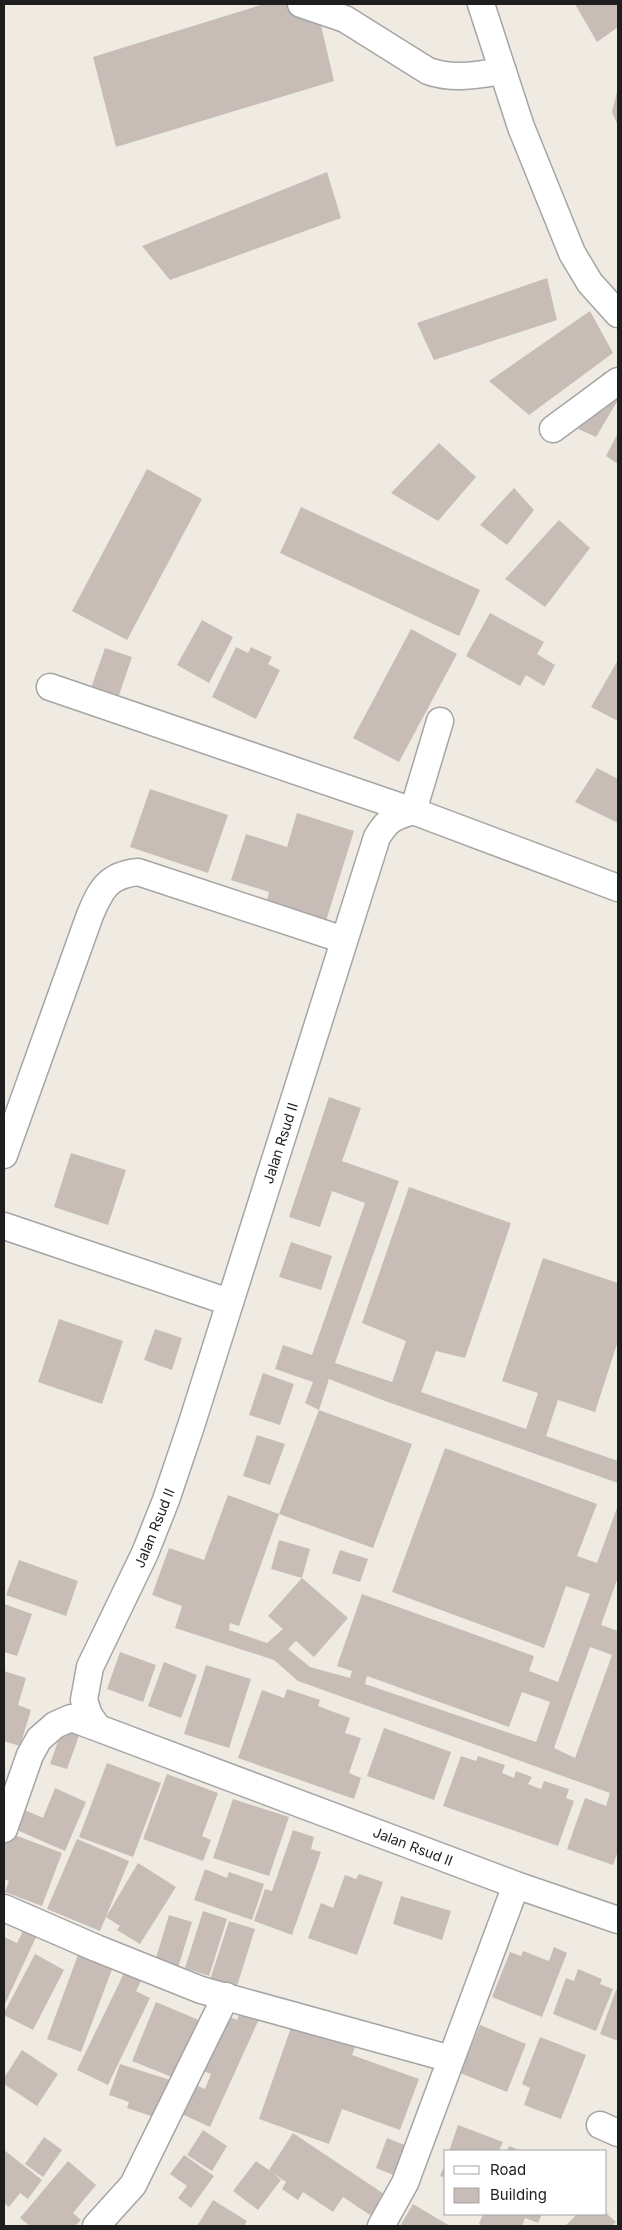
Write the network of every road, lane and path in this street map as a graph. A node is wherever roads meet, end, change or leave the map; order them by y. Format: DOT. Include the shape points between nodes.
graph roads {
  1 [pos="301,4"];
  2 [pos="481,4"];
  3 [pos="503,71"];
  4 [pos="618,314"];
  5 [pos="618,381"];
  6 [pos="553,429"];
  7 [pos="50,687"];
  8 [pos="440,721"];
  9 [pos="413,811"];
  10 [pos="618,888"];
  11 [pos="344,940"];
  12 [pos="4,1155"];
  13 [pos="4,1226"];
  14 [pos="229,1302"];
  15 [pos="98,1728"];
  16 [pos="4,1829"];
  17 [pos="516,1885"];
  18 [pos="4,1908"];
  19 [pos="618,1920"];
  20 [pos="226,1996"];
  21 [pos="451,2060"];
  22 [pos="96,2226"];
  23 [pos="381,2226"];
  1 -- 3 [label="street" via="346,19 428,71 440,75 454,77"];
  2 -- 3 [label="street"];
  3 -- 4 [label="street" via="521,127 572,253 590,283"];
  5 -- 6 [label="street"];
  7 -- 9 [label="street"];
  8 -- 9 [label="street"];
  9 -- 10 [label="street"];
  9 -- 11 [label="street, Jalan Rsud II" via="393,817 377,837"];
  11 -- 12 [label="street" via="138,872 112,879 95,903"];
  11 -- 14 [label="street, Jalan Rsud II"];
  13 -- 14 [label="street"];
  14 -- 15 [label="street, Jalan Rsud II" via="166,1500 145,1553 90,1666 84,1700"];
  15 -- 16 [label="street" via="71,1718 47,1730 30,1755"];
  15 -- 17 [label="street, Jalan Rsud II"];
  17 -- 19 [label="street, Jalan Rsud II"];
  17 -- 21 [label="street"];
  18 -- 20 [label="street" via="201,1990"];
  20 -- 21 [label="street"];
  20 -- 22 [label="street" via="133,2185"];
  21 -- 23 [label="street" via="405,2184"];
}
